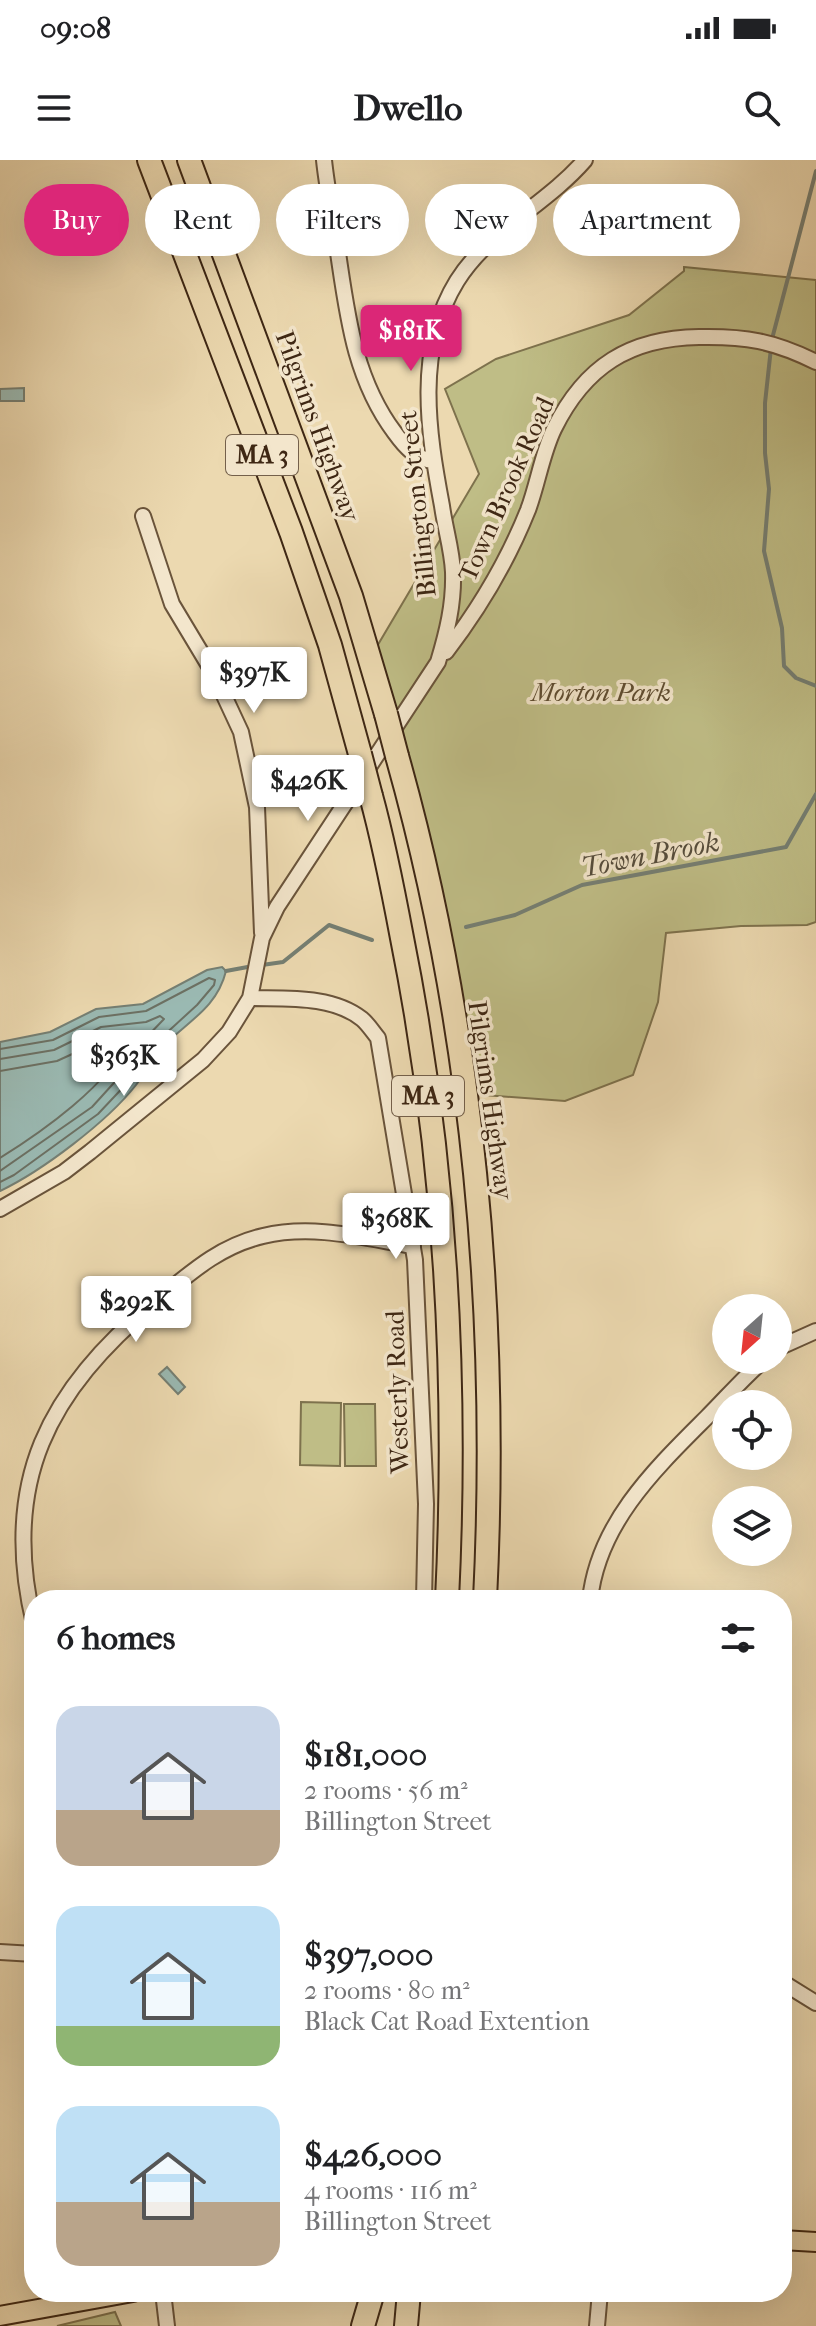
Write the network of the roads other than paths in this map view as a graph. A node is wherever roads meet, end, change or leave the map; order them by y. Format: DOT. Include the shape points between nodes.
graph roads {
  1 [pos="149,160"];
  2 [pos="189,160"];
  3 [pos="324,160"];
  4 [pos="585,160"];
  5 [pos="816,362"];
  6 [pos="433,461"];
  7 [pos="143,516"];
  8 [pos="438,662"];
  9 [pos="260,944"];
  10 [pos="252,992"];
  11 [pos="0,1209"];
  12 [pos="413,1246"];
  13 [pos="816,1331"];
  14 [pos="792,1342"];
  15 [pos="750,1374"];
  16 [pos="26,1590"];
  17 [pos="424,1590"];
  18 [pos="447,1590"];
  19 [pos="485,1590"];
  20 [pos="592,1590"];
  21 [pos="0,1952"];
  22 [pos="24,1953"];
  23 [pos="792,1988"];
  24 [pos="816,2003"];
  25 [pos="792,2241"];
  26 [pos="816,2242"];
  27 [pos="78,2302"];
  28 [pos="164,2302"];
  29 [pos="371,2302"];
  30 [pos="373,2302"];
  31 [pos="408,2302"];
  32 [pos="599,2302"];
  33 [pos="0,2316"];
  34 [pos="167,2326"];
  35 [pos="363,2326"];
  36 [pos="372,2326"];
  37 [pos="406,2326"];
  38 [pos="597,2326"];
  1 -- 18 [label="highway, MA 3, bridge" via="330,645 382,836 413,994 441,1199 453,1402"];
  2 -- 19 [label="highway, Pilgrims Highway / MA 3, bridge" via="351,596 417,827 439,933 475,1167 488,1382"];
  3 -- 6 [label="street" via="344,303 364,378 399,439 415,455"];
  4 -- 6 [label="street, Billington Street" via="503,228 449,295 431,350"];
  5 -- 8 [label="street, Town Brook Road" via="764,340 723,337 659,340 625,351 599,368 554,429 529,507 508,551 469,621"];
  6 -- 8 [label="street, Billington Street" via="453,569 450,622"];
  7 -- 9 [label="street" via="172,604 241,732 257,807"];
  8 -- 9 [label="street, Billington Street" via="298,873"];
  9 -- 10 [label="street, Billington Street"];
  10 -- 11 [label="street, Billington Street" via="235,1025 203,1060 64,1172"];
  10 -- 12 [label="street, Westerly Road" via="345,1008 378,1038"];
  12 -- 16 [label="street" via="329,1232 283,1232 247,1240 209,1258 137,1317 76,1381 38,1445 21,1525"];
  12 -- 17 [label="street, Westerly Road" via="426,1504"];
  13 -- 14 [label="street"];
  15 -- 20 [label="street" via="631,1498 605,1545"];
  21 -- 22 [label="street"];
  23 -- 24 [label="street"];
  25 -- 26 [label="main road"];
  27 -- 33 [label="main road"];
  28 -- 34 [label="street"];
  29 -- 35 [label="highway"];
  30 -- 36 [label="highway"];
  31 -- 37 [label="highway"];
  32 -- 38 [label="street"];
}
